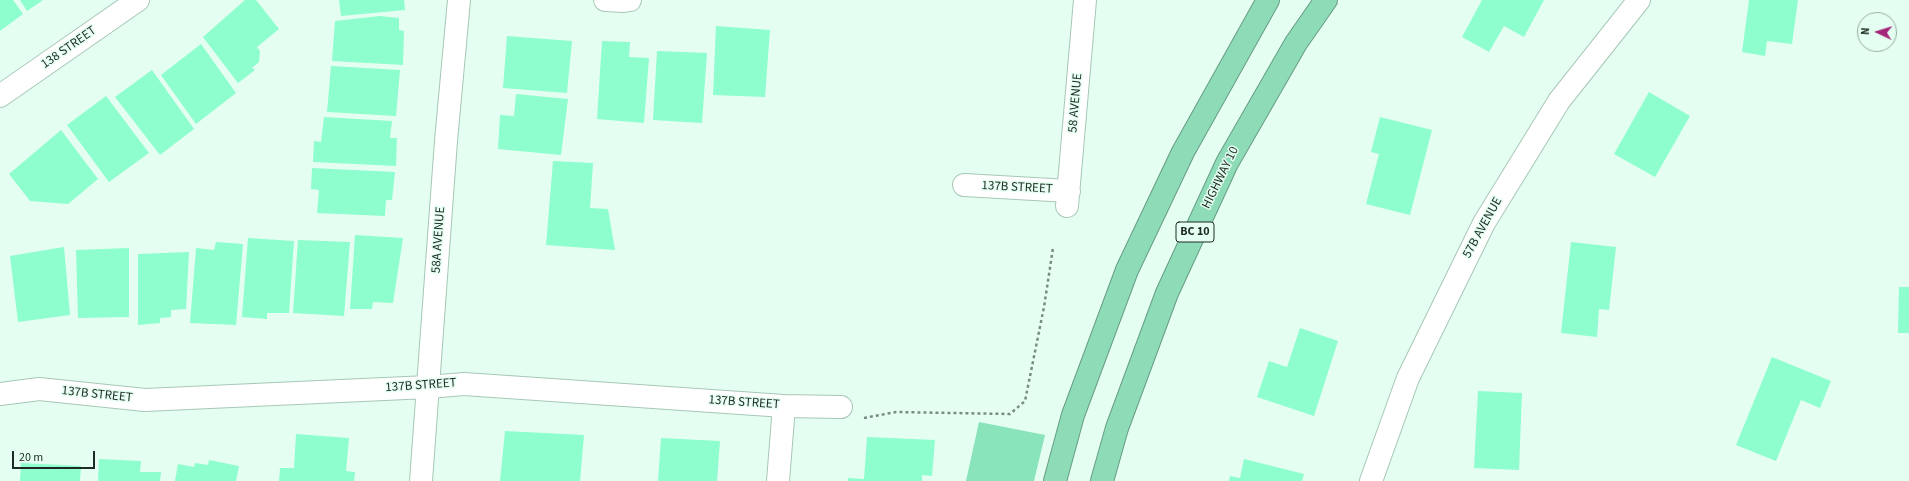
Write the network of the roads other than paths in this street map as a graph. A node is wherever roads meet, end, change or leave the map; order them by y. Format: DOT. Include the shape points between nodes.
graph roads {
  1 [pos="138,0"];
  2 [pos="459,0"];
  3 [pos="606,0"];
  4 [pos="630,0"];
  5 [pos="1085,0"];
  6 [pos="1268,0"];
  7 [pos="1326,0"];
  8 [pos="1639,0"];
  9 [pos="0,96"];
  10 [pos="964,186"];
  11 [pos="1068,199"];
  12 [pos="428,387"];
  13 [pos="0,394"];
  14 [pos="784,406"];
  15 [pos="841,407"];
  16 [pos="421,481"];
  17 [pos="778,481"];
  18 [pos="1055,481"];
  19 [pos="1102,481"];
  20 [pos="1371,481"];
  1 -- 9 [label="street, 138 STREET"];
  2 -- 12 [label="street, 58A AVENUE"];
  3 -- 4 [label="street"];
  5 -- 11 [label="street, 58 AVENUE"];
  6 -- 18 [label="highway" via="1183,152 1128,270 1073,416"];
  7 -- 19 [label="highway, HIGHWAY 10 / BC 10" via="1296,43 1227,163 1167,293 1117,428"];
  8 -- 20 [label="street, 57B AVENUE" via="1559,101 1484,223 1408,378"];
  10 -- 11 [label="street, 137B STREET"];
  12 -- 13 [label="street, 137B STREET" via="145,400 39,389"];
  12 -- 14 [label="street, 137B STREET" via="464,384"];
  12 -- 16 [label="street, 58A AVENUE"];
  14 -- 15 [label="street, 137B STREET"];
  14 -- 17 [label="street"];
}
